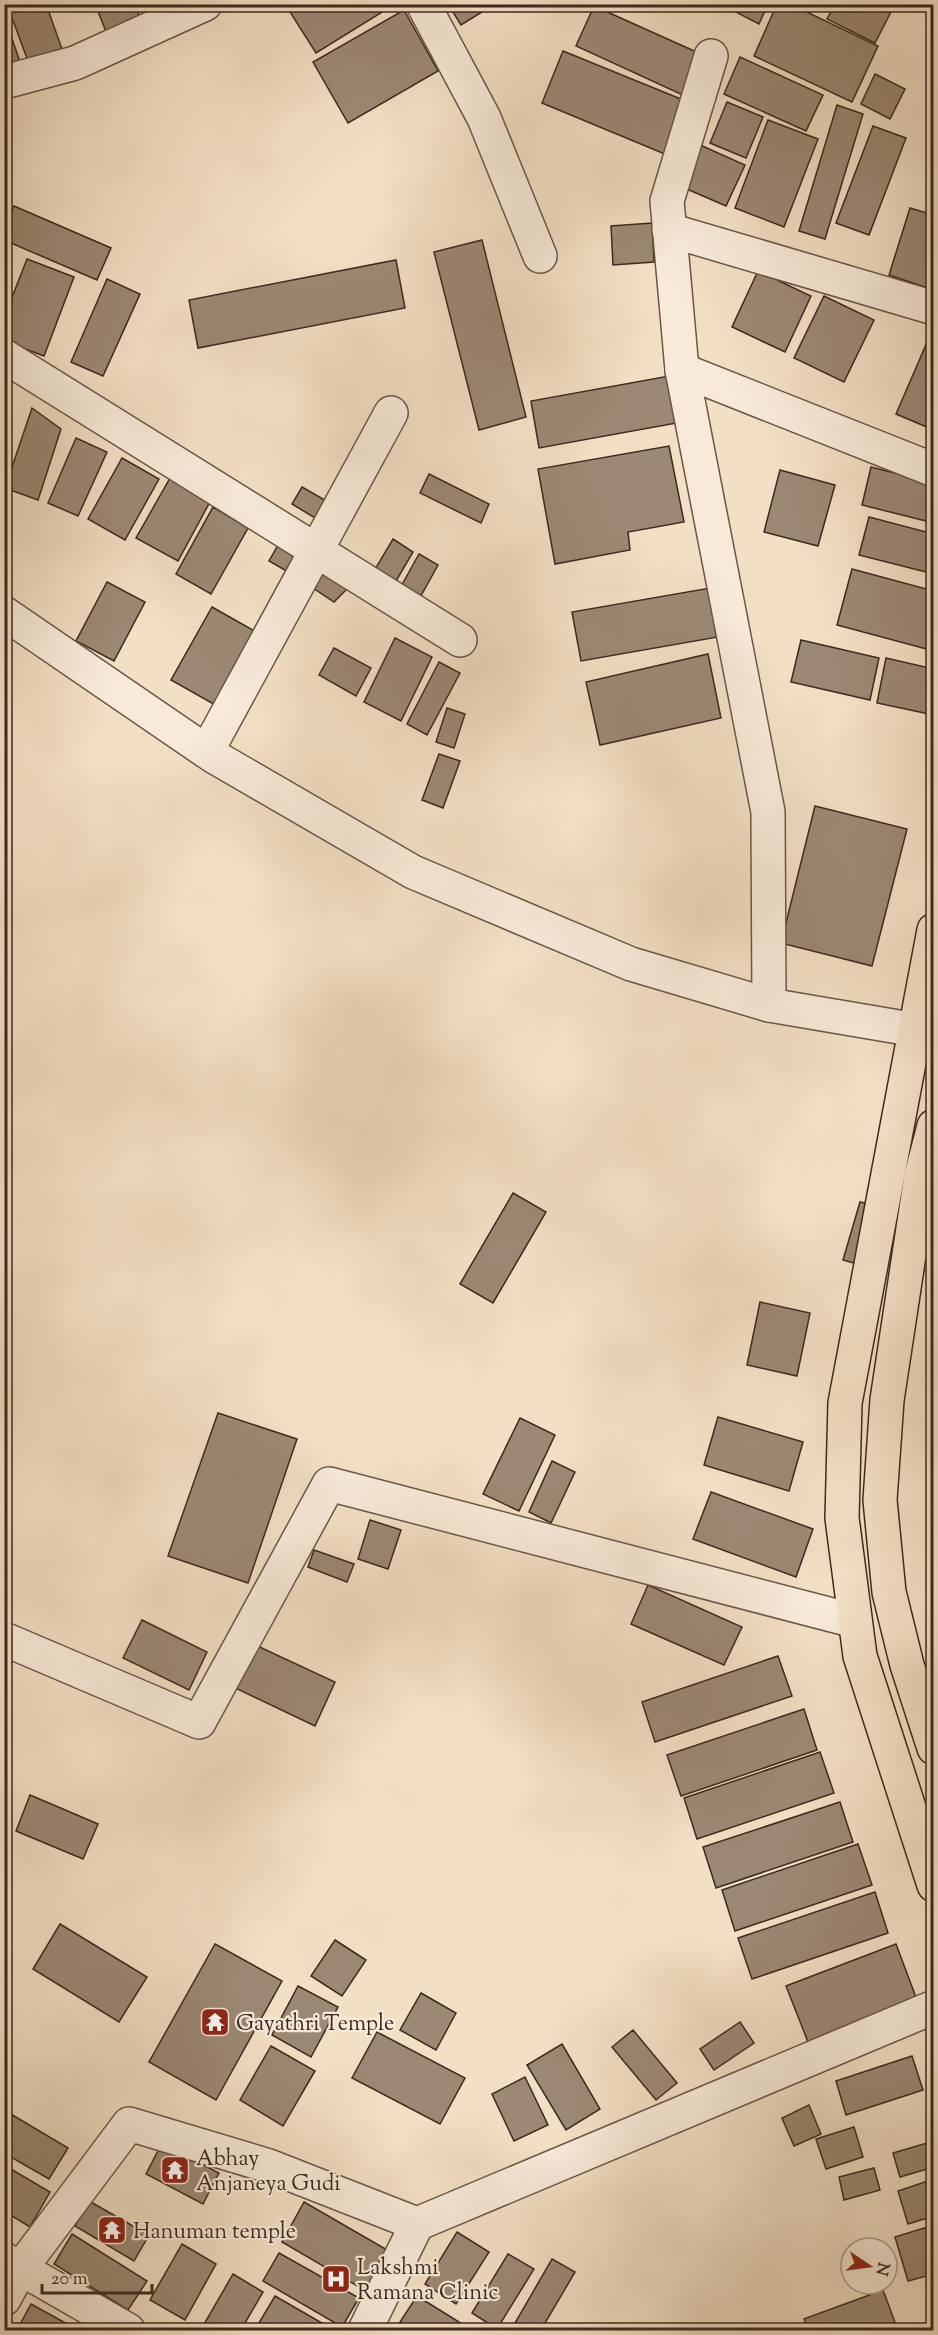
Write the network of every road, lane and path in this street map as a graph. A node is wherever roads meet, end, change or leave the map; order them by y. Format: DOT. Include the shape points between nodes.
graph roads {
  1 [pos="206,4"];
  2 [pos="423,4"];
  3 [pos="711,56"];
  4 [pos="4,82"];
  5 [pos="669,230"];
  6 [pos="540,256"];
  7 [pos="933,308"];
  8 [pos="4,356"];
  9 [pos="682,370"];
  10 [pos="391,413"];
  11 [pos="933,470"];
  12 [pos="317,552"];
  13 [pos="4,612"];
  14 [pos="460,640"];
  15 [pos="207,751"];
  16 [pos="933,930"];
  17 [pos="769,1005"];
  18 [pos="925,1015"];
  19 [pos="933,1126"];
  20 [pos="927,1178"];
  21 [pos="855,1621"];
  22 [pos="4,1639"];
  23 [pos="933,1748"];
  24 [pos="933,1885"];
  25 [pos="933,2007"];
  26 [pos="417,2224"];
  27 [pos="13,2264"];
  28 [pos="4,2299"];
  29 [pos="128,2331"];
  30 [pos="365,2331"];
  1 -- 4 [label="street" via="75,63"];
  2 -- 6 [label="street" via="480,110"];
  3 -- 5 [label="street" via="670,185"];
  5 -- 7 [label="street"];
  5 -- 9 [label="street"];
  8 -- 12 [label="street"];
  9 -- 11 [label="street"];
  9 -- 17 [label="street" via="768,812"];
  10 -- 12 [label="street"];
  12 -- 14 [label="street"];
  12 -- 15 [label="street"];
  13 -- 15 [label="street"];
  15 -- 17 [label="street" via="413,872 631,964"];
  16 -- 18 [label="main road"];
  17 -- 18 [label="street"];
  18 -- 21 [label="main road" via="845,1403 842,1518"];
  19 -- 20 [label="main road"];
  20 -- 23 [label="main road" via="887,1400 880,1500 889,1592"];
  21 -- 22 [label="street" via="329,1484 199,1722"];
  21 -- 24 [label="main road" via="860,1656"];
  25 -- 26 [label="street"];
  26 -- 27 [label="street" via="268,2166 129,2124"];
  26 -- 30 [label="street"];
  27 -- 28 [label="street"];
  27 -- 29 [label="street"];
}
